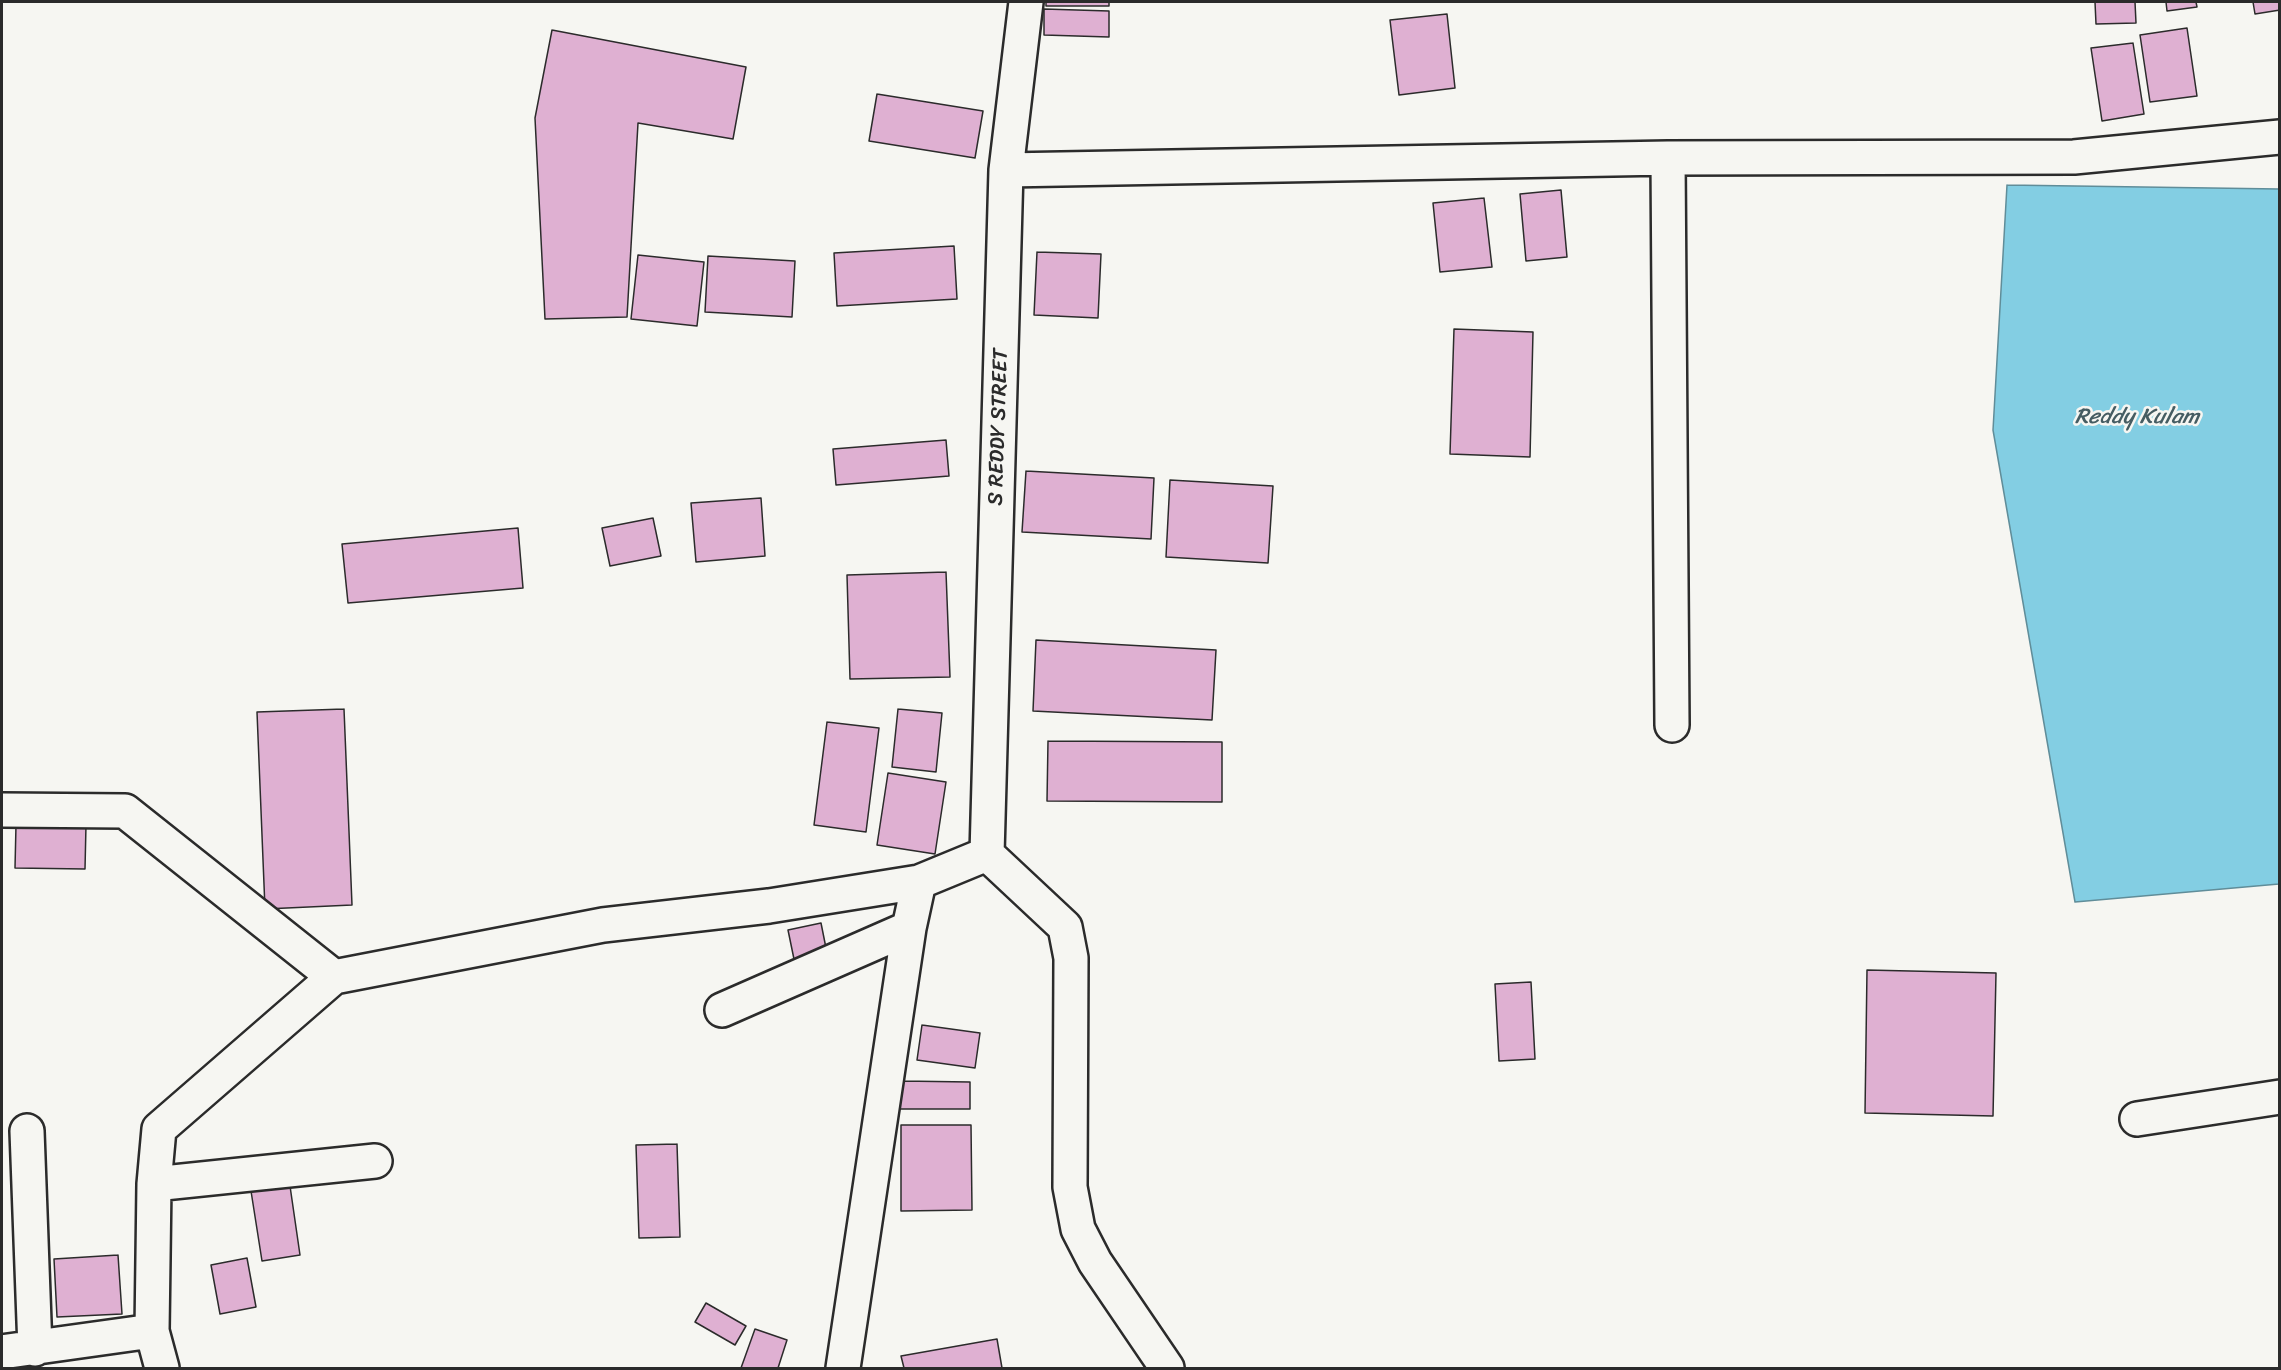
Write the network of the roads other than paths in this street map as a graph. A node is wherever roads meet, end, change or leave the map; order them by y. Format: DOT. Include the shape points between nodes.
graph roads {
  1 [pos="1026,2"];
  2 [pos="2280,137"];
  3 [pos="1668,158"];
  4 [pos="1006,170"];
  5 [pos="1672,725"];
  6 [pos="2,810"];
  7 [pos="987,854"];
  8 [pos="919,882"];
  9 [pos="909,928"];
  10 [pos="334,977"];
  11 [pos="722,1010"];
  12 [pos="2280,1097"];
  13 [pos="2137,1119"];
  14 [pos="27,1131"];
  15 [pos="375,1161"];
  16 [pos="154,1184"];
  17 [pos="152,1331"];
  18 [pos="35,1349"];
  19 [pos="2,1352"];
  20 [pos="162,1368"];
  21 [pos="843,1368"];
  22 [pos="1167,1368"];
  1 -- 4 [label="street, S REDDY STREET"];
  2 -- 3 [label="street" via="2074,157"];
  3 -- 4 [label="street"];
  3 -- 5 [label="street"];
  4 -- 7 [label="street, S REDDY STREET"];
  6 -- 10 [label="street" via="125,811"];
  7 -- 8 [label="street"];
  7 -- 22 [label="street" via="1065,927 1071,958 1070,1187 1078,1229 1095,1262"];
  8 -- 9 [label="street"];
  8 -- 10 [label="street" via="769,906 603,925"];
  9 -- 11 [label="street"];
  9 -- 21 [label="street"];
  10 -- 16 [label="street" via="159,1129"];
  12 -- 13 [label="street"];
  14 -- 18 [label="street"];
  15 -- 16 [label="street"];
  16 -- 17 [label="street"];
  17 -- 18 [label="street"];
  17 -- 20 [label="street"];
  18 -- 19 [label="street"];
}
